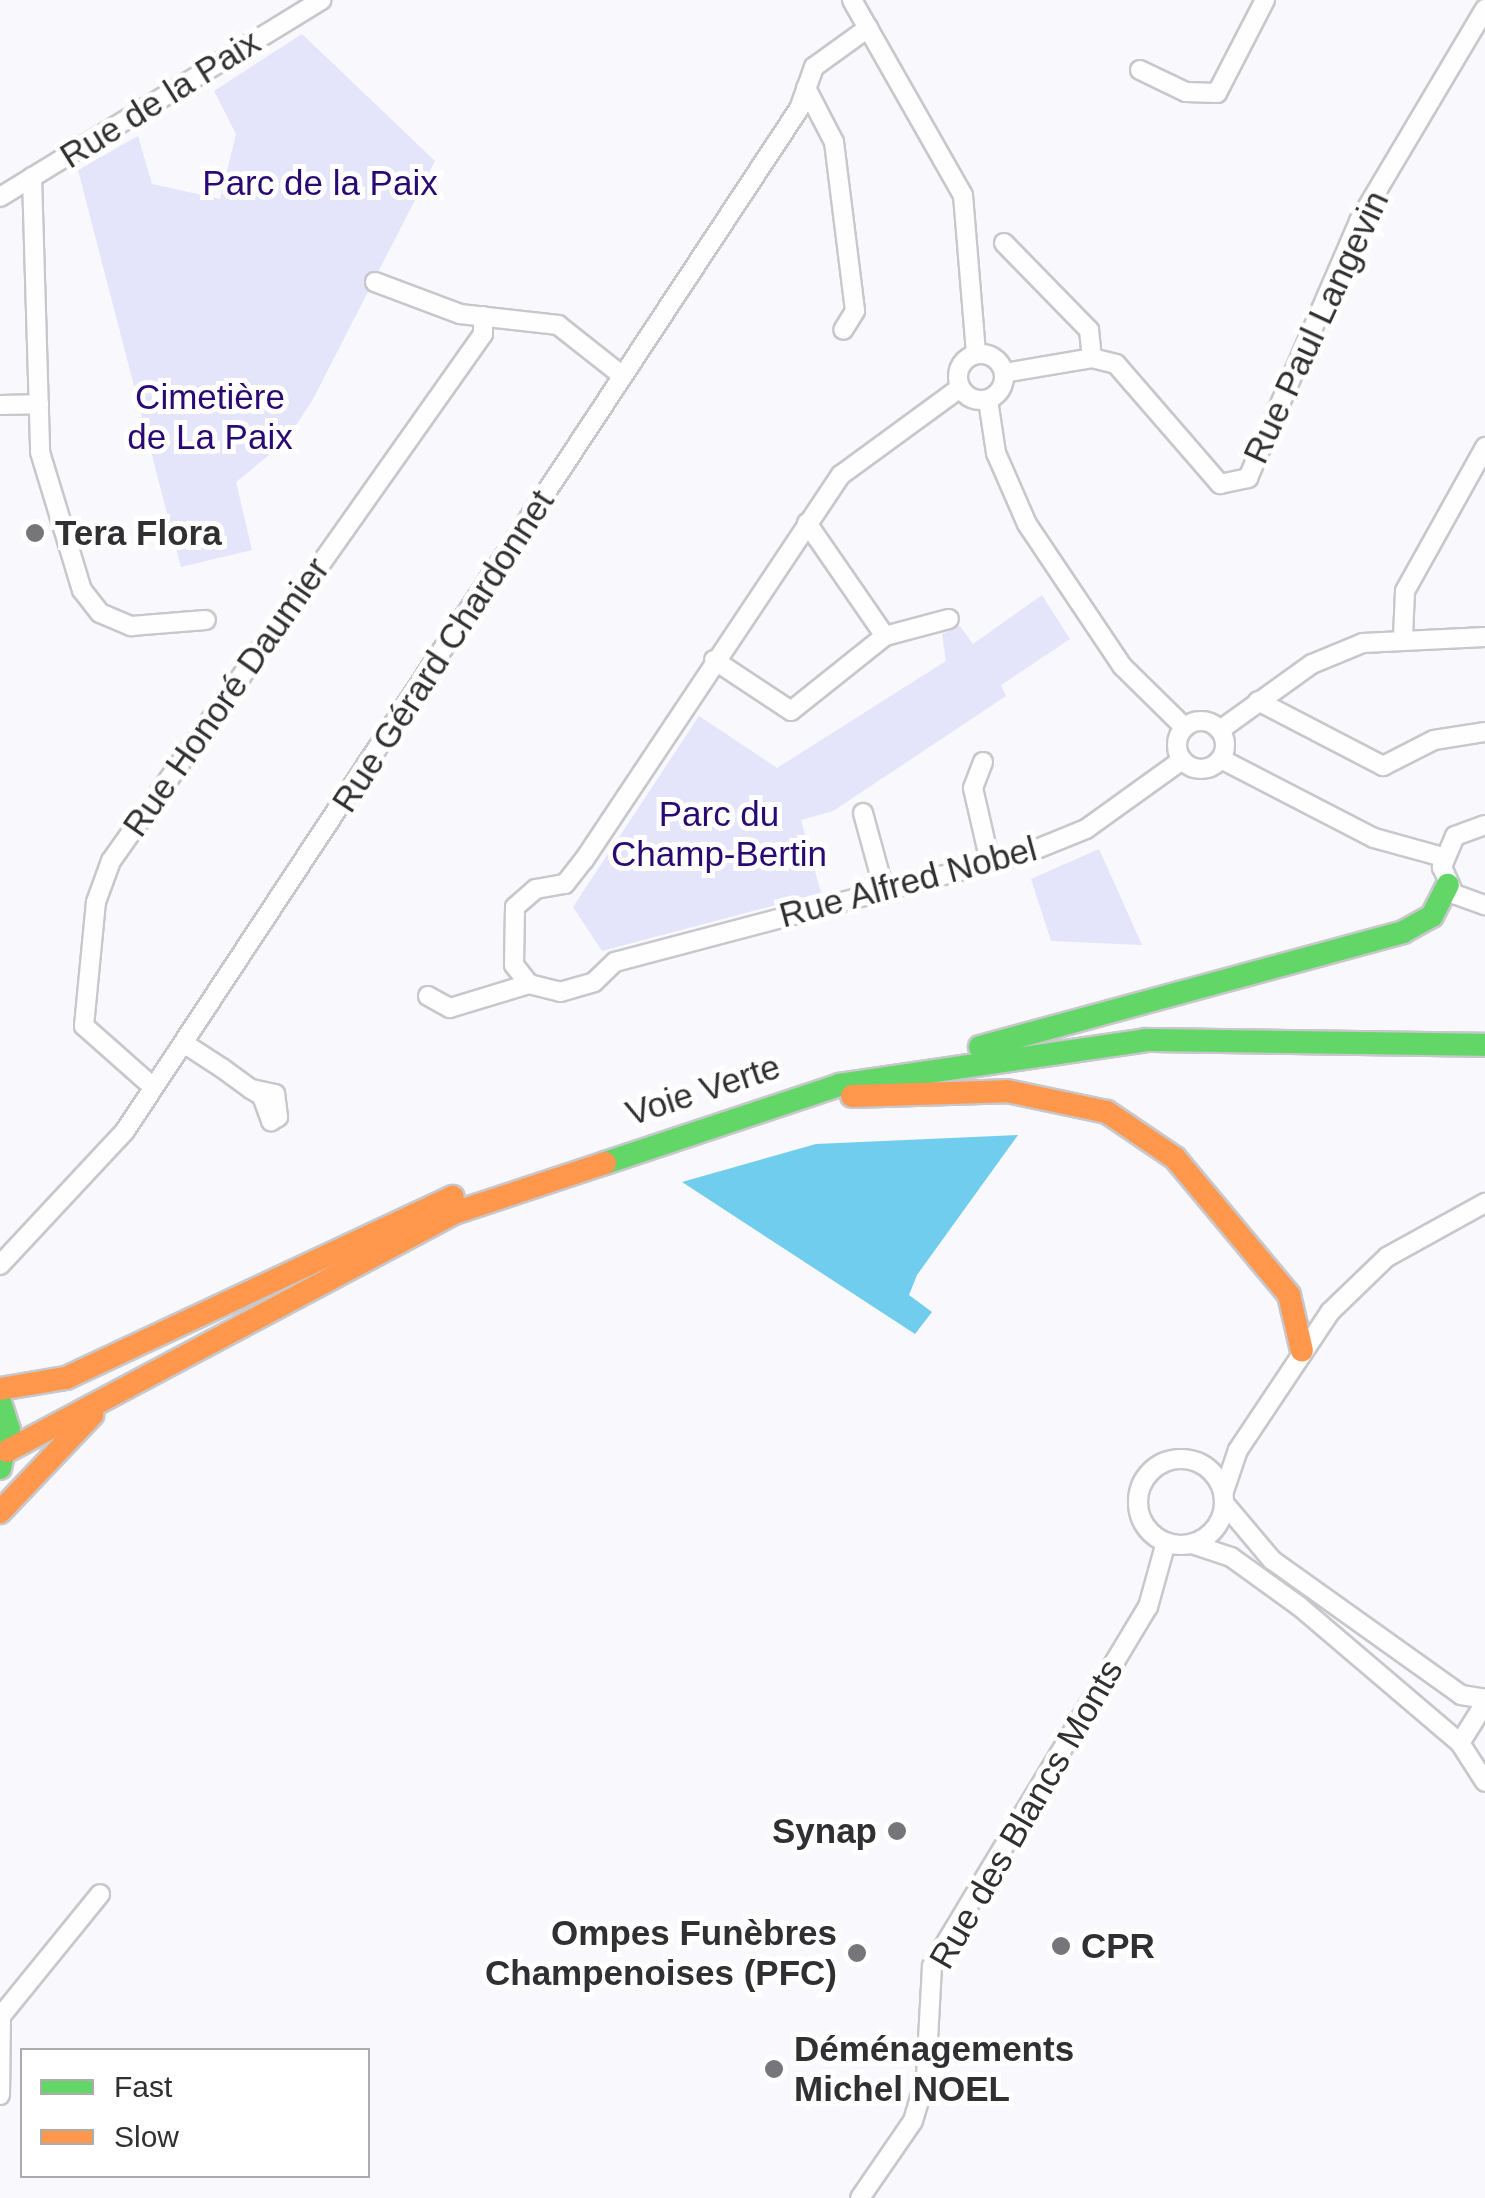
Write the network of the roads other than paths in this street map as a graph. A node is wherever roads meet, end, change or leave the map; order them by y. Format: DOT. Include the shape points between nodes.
graph roads {
  1 [pos="321,0"];
  2 [pos="852,0"];
  3 [pos="1264,0"];
  4 [pos="1485,9"];
  5 [pos="868,28"];
  6 [pos="1140,70"];
  7 [pos="806,88"];
  8 [pos="32,177"];
  9 [pos="0,197"];
  10 [pos="1004,242"];
  11 [pos="375,282"];
  12 [pos="484,316"];
  13 [pos="843,330"];
  14 [pos="976,354"];
  15 [pos="1092,358"];
  16 [pos="1004,373"];
  17 [pos="620,374"];
  18 [pos="960,388"];
  19 [pos="988,400"];
  20 [pos="39,404"];
  21 [pos="0,405"];
  22 [pos="1485,447"];
  23 [pos="807,523"];
  24 [pos="949,619"];
  25 [pos="206,620"];
  26 [pos="885,636"];
  27 [pos="1403,637"];
  28 [pos="1485,638"];
  29 [pos="714,660"];
  30 [pos="1258,701"];
  31 [pos="1184,727"];
  32 [pos="1220,730"];
  33 [pos="1485,732"];
  34 [pos="1221,759"];
  35 [pos="1182,760"];
  36 [pos="983,762"];
  37 [pos="863,812"];
  38 [pos="1485,825"];
  39 [pos="1443,857"];
  40 [pos="990,862"];
  41 [pos="1448,886"];
  42 [pos="884,890"];
  43 [pos="1481,909"];
  44 [pos="530,984"];
  45 [pos="428,996"];
  46 [pos="1485,1036"];
  47 [pos="185,1044"];
  48 [pos="1485,1045"];
  49 [pos="980,1048"];
  50 [pos="154,1087"];
  51 [pos="251,1089"];
  52 [pos="753,1110"];
  53 [pos="1485,1204"];
  54 [pos="0,1266"];
  55 [pos="1302,1351"];
  56 [pos="0,1388"];
  57 [pos="0,1402"];
  58 [pos="98,1402"];
  59 [pos="1238,1450"];
  60 [pos="4,1459"];
  61 [pos="1200,1463"];
  62 [pos="1224,1498"];
  63 [pos="0,1512"];
  64 [pos="1166,1542"];
  65 [pos="1192,1544"];
  66 [pos="1485,1701"];
  67 [pos="1460,1743"];
  68 [pos="1485,1782"];
  69 [pos="100,1894"];
  70 [pos="0,2095"];
  71 [pos="860,2198"];
  1 -- 8 [label="street, Rue de la Paix"];
  2 -- 5 [label="street"];
  3 -- 6 [label="street" via="1218,93 1186,92"];
  4 -- 15 [label="street, Rue Paul Langevin" via="1359,220 1248,478 1235,486 1208,474 1116,364"];
  5 -- 7 [label="street, Rue Gérard Chardonnet" via="814,67"];
  5 -- 14 [label="street" via="963,195"];
  7 -- 13 [label="street" via="834,142 854,311"];
  7 -- 17 [label="street, Rue Gérard Chardonnet"];
  8 -- 9 [label="street, Rue de la Paix"];
  8 -- 20 [label="street"];
  10 -- 15 [label="street" via="1089,330"];
  11 -- 12 [label="street"];
  12 -- 17 [label="street" via="558,325"];
  12 -- 50 [label="street, Rue Honoré Daumier" via="483,334 110,861 96,902 84,1026"];
  14 -- 16 [label="street"];
  14 -- 18 [label="street" via="960,367"];
  15 -- 16 [label="street"];
  16 -- 19 [label="street"];
  17 -- 47 [label="street, Rue Gérard Chardonnet"];
  18 -- 19 [label="street"];
  18 -- 23 [label="street" via="858,459"];
  19 -- 31 [label="street" via="996,453 1027,524 1122,666"];
  20 -- 21 [label="street"];
  20 -- 25 [label="street" via="40,452 82,590 100,613 131,626"];
  22 -- 27 [label="street" via="1405,591"];
  23 -- 26 [label="street"];
  23 -- 29 [label="street"];
  24 -- 26 [label="street"];
  26 -- 29 [label="street" via="791,710"];
  27 -- 28 [label="street"];
  27 -- 30 [label="street" via="1312,664"];
  29 -- 44 [label="street" via="574,872 515,907 508,932"];
  30 -- 32 [label="street"];
  30 -- 33 [label="street" via="1383,766 1434,740"];
  31 -- 32 [label="street" via="1206,721"];
  31 -- 35 [label="street"];
  32 -- 34 [label="street"];
  34 -- 35 [label="street" via="1202,769"];
  34 -- 39 [label="street" via="1374,838"];
  35 -- 40 [label="street, Rue Alfred Nobel" via="1086,829"];
  36 -- 40 [label="street" via="973,788"];
  37 -- 42 [label="street"];
  38 -- 39 [label="street" via="1454,836"];
  39 -- 41 [label="street"];
  40 -- 42 [label="street, Rue Alfred Nobel"];
  41 -- 43 [label="street"];
  41 -- 49 [label="main road" via="1432,916 1403,932"];
  42 -- 44 [label="street, Rue Alfred Nobel" via="615,962 594,982 560,992"];
  44 -- 45 [label="street, Rue Alfred Nobel" via="450,1008"];
  46 -- 49 [label="main road, Voie Verte" via="1164,1031"];
  47 -- 50 [label="street, Rue Gérard Chardonnet"];
  47 -- 51 [label="street"];
  48 -- 52 [label="main road, Voie Verte" via="1146,1040 916,1069"];
  49 -- 56 [label="main road, Voie Verte" via="732,1102 443,1201 66,1378"];
  50 -- 54 [label="street, Rue Gérard Chardonnet"];
  52 -- 55 [label="main road" via="922,1090 1044,1095 1107,1112 1174,1158 1289,1295"];
  52 -- 58 [label="main road, Voie Verte" via="454,1213"];
  53 -- 55 [label="street" via="1387,1257"];
  55 -- 59 [label="street"];
  57 -- 60 [label="main road"];
  58 -- 60 [label="main road, Voie Verte"];
  58 -- 63 [label="main road"];
  59 -- 61 [label="street"];
  59 -- 62 [label="street"];
  61 -- 62 [label="street"];
  61 -- 64 [label="street" via="1174,1460 1142,1483 1141,1518"];
  62 -- 65 [label="street" via="1211,1533"];
  62 -- 66 [label="street" via="1272,1560 1461,1695"];
  64 -- 65 [label="street"];
  64 -- 71 [label="street, Rue des Blancs Monts" via="1148,1607 932,1966 926,2077 913,2121"];
  65 -- 67 [label="street" via="1231,1557 1299,1606"];
  66 -- 67 [label="street"];
  67 -- 68 [label="street"];
  69 -- 70 [label="street" via="1,2016"];
}
